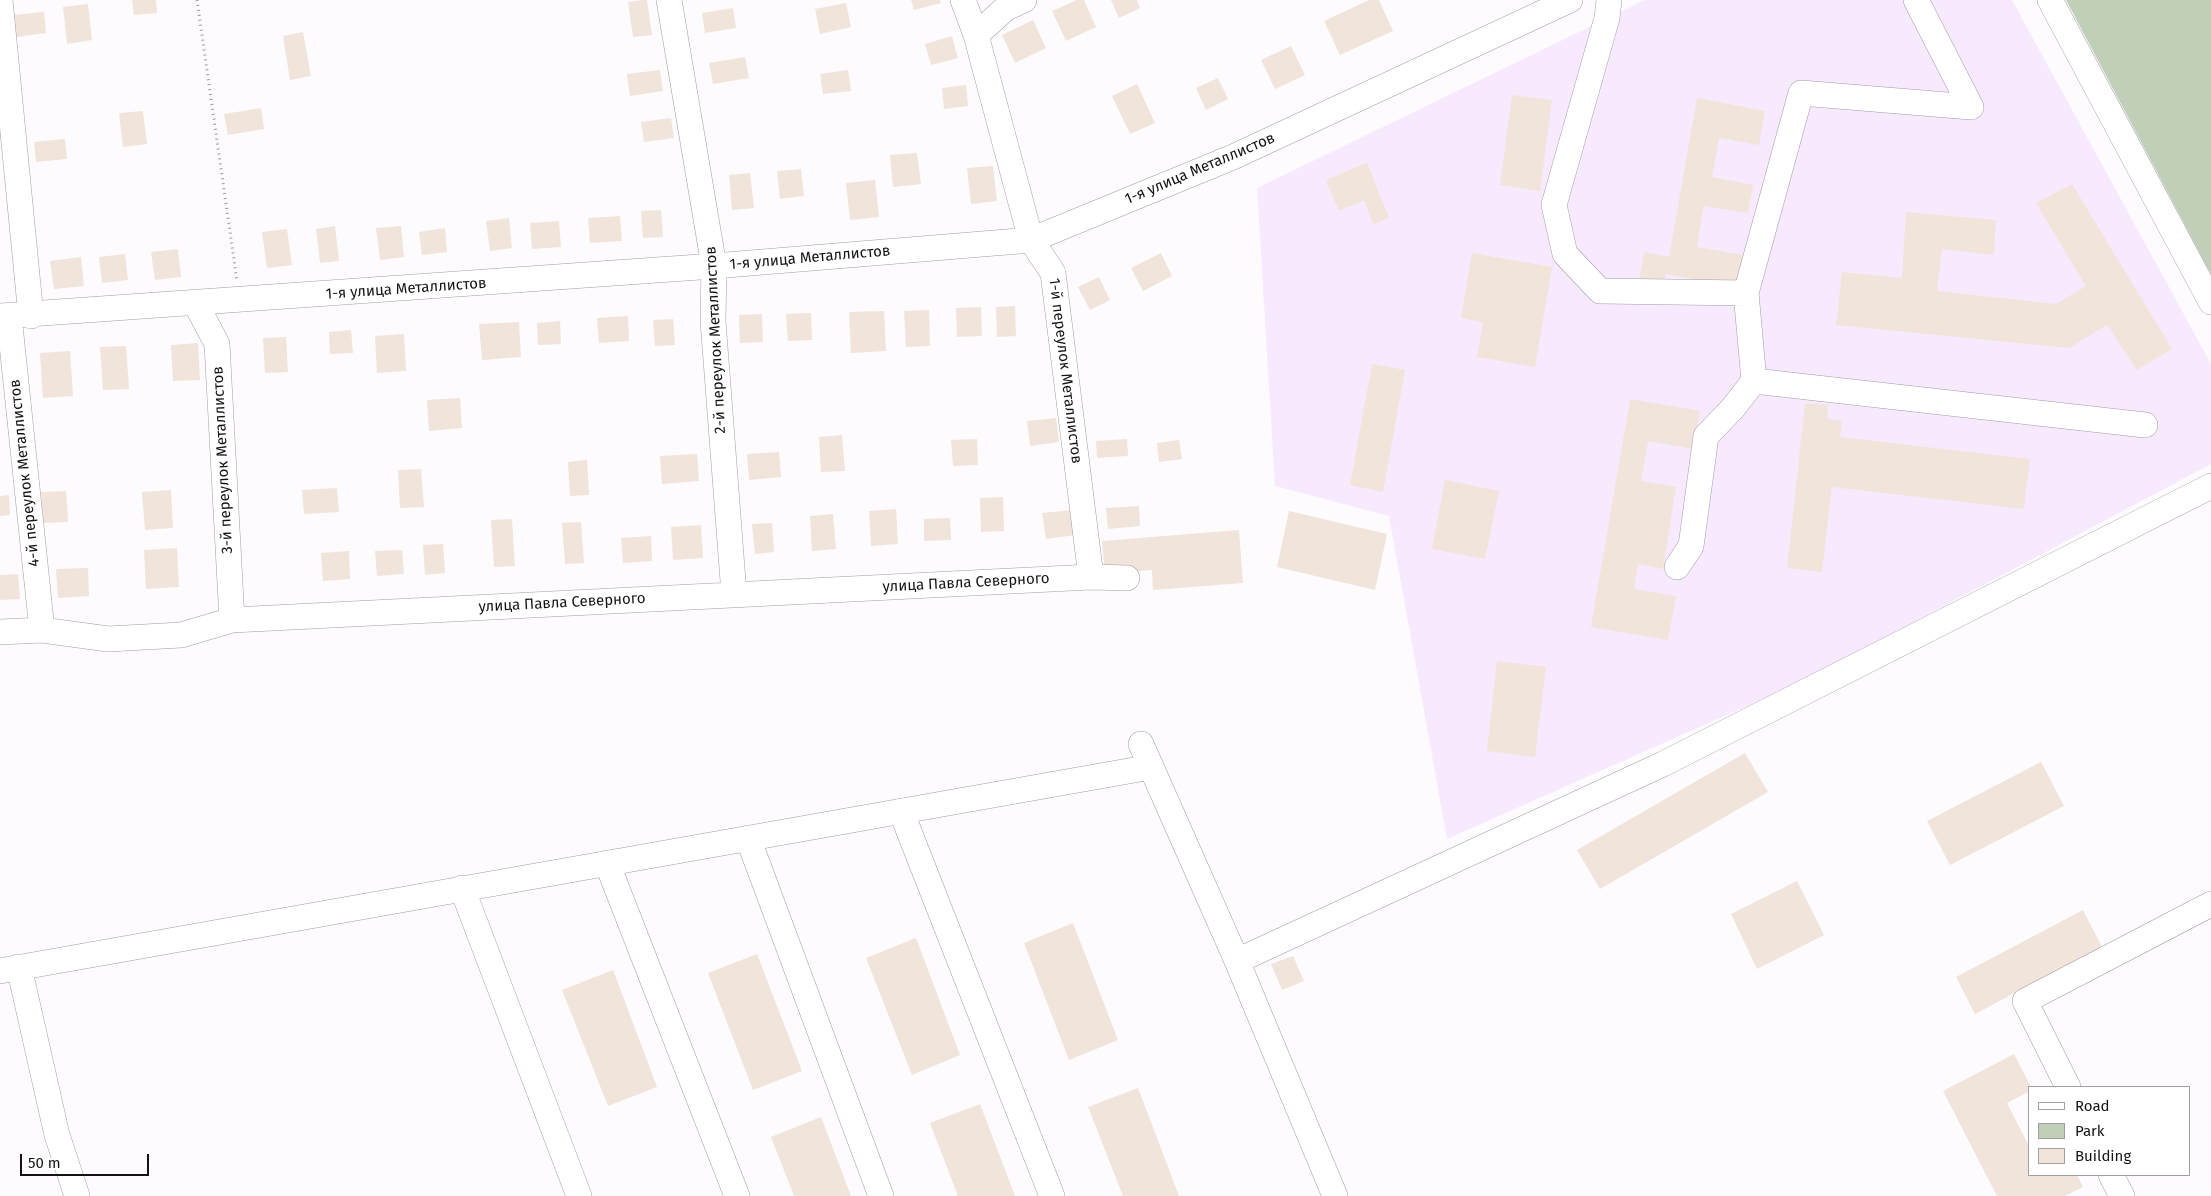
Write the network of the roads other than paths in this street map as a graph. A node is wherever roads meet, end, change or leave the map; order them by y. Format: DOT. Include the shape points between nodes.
graph roads {
  1 [pos="0,0"];
  2 [pos="669,0"];
  3 [pos="963,0"];
  4 [pos="1024,0"];
  5 [pos="1570,0"];
  6 [pos="1610,0"];
  7 [pos="1916,0"];
  8 [pos="2050,0"];
  9 [pos="976,35"];
  10 [pos="1031,240"];
  11 [pos="714,266"];
  12 [pos="1746,293"];
  13 [pos="2211,302"];
  14 [pos="196,304"];
  15 [pos="13,316"];
  16 [pos="1754,382"];
  17 [pos="2145,425"];
  18 [pos="2211,486"];
  19 [pos="1677,567"];
  20 [pos="1091,577"];
  21 [pos="1127,578"];
  22 [pos="734,594"];
  23 [pos="232,620"];
  24 [pos="42,630"];
  25 [pos="0,632"];
  26 [pos="1141,744"];
  27 [pos="1151,767"];
  28 [pos="901,811"];
  29 [pos="748,838"];
  30 [pos="607,863"];
  31 [pos="462,888"];
  32 [pos="2211,904"];
  33 [pos="1237,961"];
  34 [pos="10,969"];
  35 [pos="2068,1086"];
  36 [pos="2112,1176"];
  37 [pos="77,1196"];
  38 [pos="579,1196"];
  39 [pos="737,1196"];
  40 [pos="881,1196"];
  41 [pos="1052,1196"];
  42 [pos="1335,1196"];
  43 [pos="2122,1196"];
  1 -- 15 [label="street, 4-й переулок Металлистов"];
  2 -- 11 [label="street, 2-й переулок Металлистов"];
  3 -- 9 [label="street, 1-й переулок Металлистов"];
  4 -- 9 [label="street" via="1006,8"];
  5 -- 10 [label="street, 1-я улица Металлистов" via="1233,157"];
  6 -- 12 [label="street" via="1554,205 1565,254 1600,291"];
  7 -- 12 [label="street" via="1971,107 1801,93"];
  8 -- 13 [label="street"];
  9 -- 10 [label="street, 1-й переулок Металлистов"];
  10 -- 11 [label="street, 1-я улица Металлистов"];
  10 -- 20 [label="street, 1-й переулок Металлистов" via="1053,273"];
  11 -- 14 [label="street, 1-я улица Металлистов"];
  11 -- 22 [label="street, 2-й переулок Металлистов" via="713,322"];
  12 -- 16 [label="street"];
  14 -- 15 [label="street, 1-я улица Металлистов"];
  14 -- 23 [label="street, 3-й переулок Металлистов" via="217,344"];
  15 -- 24 [label="street, 4-й переулок Металлистов"];
  16 -- 17 [label="street"];
  16 -- 19 [label="street" via="1706,436 1691,546"];
  18 -- 33 [label="street" via="1663,764"];
  20 -- 21 [label="street, улица Павла Северного"];
  20 -- 22 [label="street, улица Павла Северного"];
  22 -- 23 [label="street, улица Павла Северного"];
  23 -- 24 [label="street, улица Павла Северного" via="181,635 108,639"];
  24 -- 25 [label="street, улица Павла Северного"];
  26 -- 27 [label="street"];
  27 -- 28 [label="street"];
  27 -- 33 [label="street"];
  28 -- 29 [label="street"];
  28 -- 41 [label="street"];
  29 -- 30 [label="street"];
  29 -- 40 [label="street"];
  30 -- 31 [label="street"];
  30 -- 39 [label="street"];
  31 -- 34 [label="street"];
  31 -- 38 [label="street"];
  32 -- 35 [label="street" via="2025,1001"];
  33 -- 42 [label="street"];
  34 -- 37 [label="street"];
  36 -- 43 [label="street"];
}
